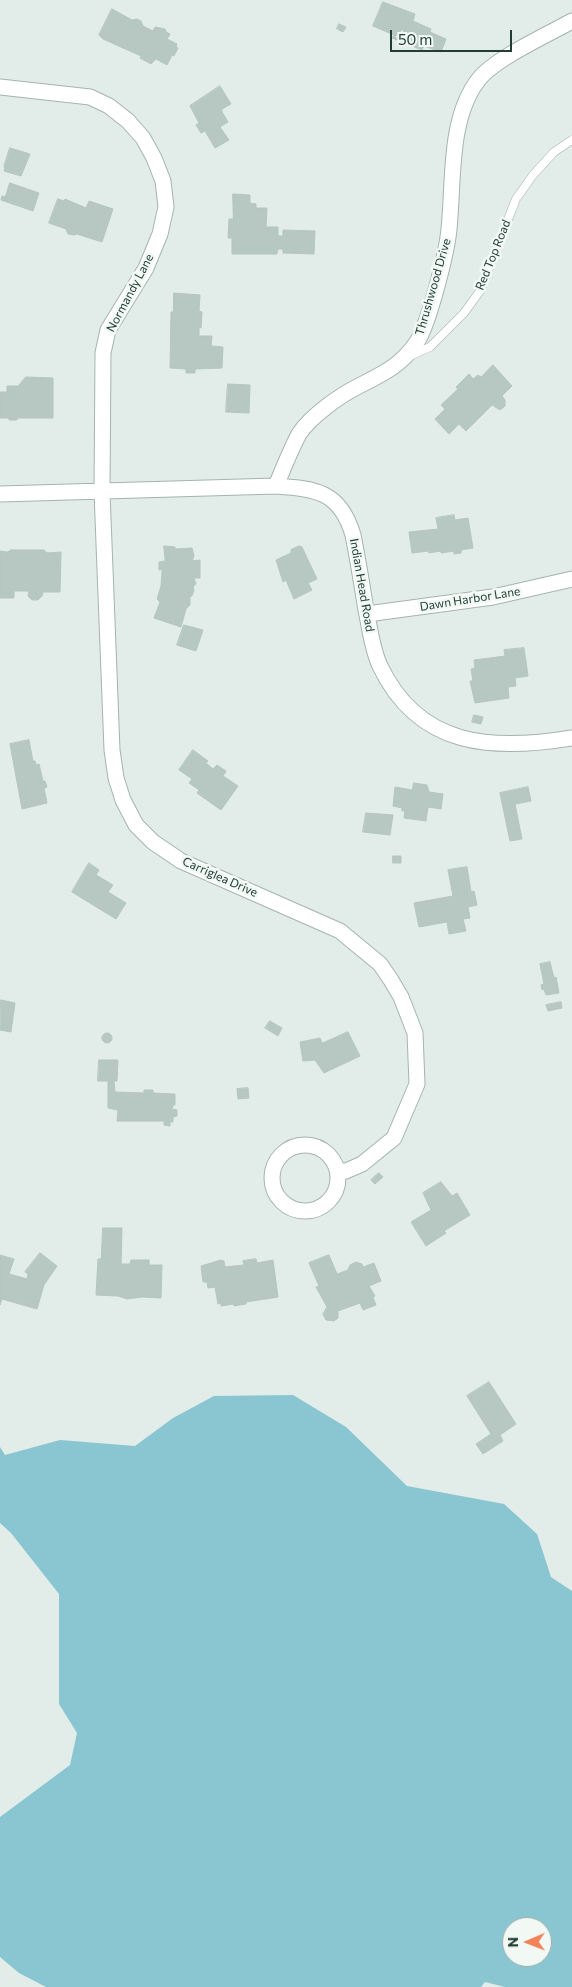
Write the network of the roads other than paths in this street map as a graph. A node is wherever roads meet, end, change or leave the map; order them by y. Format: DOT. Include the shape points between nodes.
graph roads {
  1 [pos="572,22"];
  2 [pos="0,87"];
  3 [pos="572,140"];
  4 [pos="404,358"];
  5 [pos="276,486"];
  6 [pos="102,492"];
  7 [pos="0,494"];
  8 [pos="572,579"];
  9 [pos="367,614"];
  10 [pos="572,738"];
  11 [pos="338,1171"];
  1 -- 4 [label="street, Thrushwood Drive" via="496,63 480,78 463,106 457,130 449,230 442,260 425,324 418,341"];
  2 -- 6 [label="street, Normandy Lane" via="90,97 109,106 143,138 163,181 166,207 160,234 146,268 108,330 102,353"];
  3 -- 4 [label="lane, Red Top Road" via="554,152 516,199 480,291 464,313 430,347"];
  4 -- 5 [label="street, Thrushwood Drive" via="385,374 356,387 311,420 300,433"];
  5 -- 6 [label="street, Indian Head Road"];
  5 -- 9 [label="street, Indian Head Road" via="310,489 328,497 342,511 353,535"];
  6 -- 7 [label="street, Indian Head Road"];
  6 -- 11 [label="street, Carriglea Drive" via="112,750 123,800 136,825 153,842 181,861 340,931 380,964 391,980 415,1033 417,1084 394,1138 362,1164"];
  8 -- 9 [label="street, Dawn Harbor Lane" via="492,597"];
  9 -- 10 [label="street, Indian Head Road" via="380,665 392,686 407,706 440,730 461,740 491,745"];
  11 -- 11 [label="street" via="332,1157 320,1148 306,1144 291,1147 279,1156 272,1170 272,1184 278,1198 290,1208 304,1211 318,1208 330,1199 337,1186"];
}
